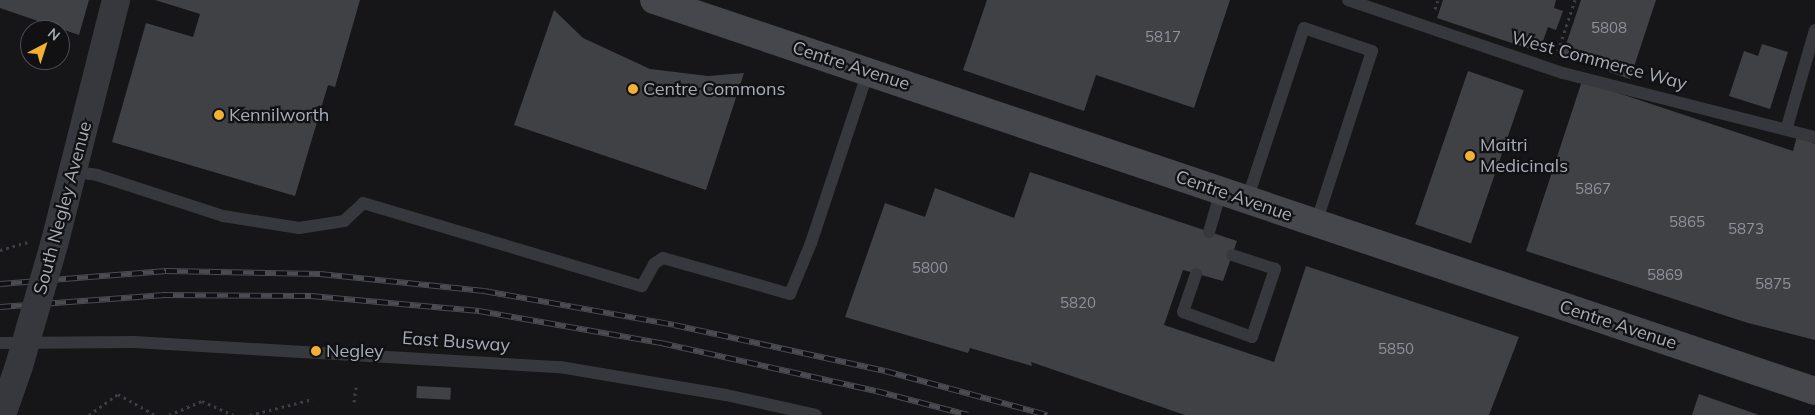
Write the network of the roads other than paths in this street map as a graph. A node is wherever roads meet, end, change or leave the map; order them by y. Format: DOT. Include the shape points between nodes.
graph roads {
  1 [pos="116,0"];
  2 [pos="654,0"];
  3 [pos="1348,0"];
  4 [pos="683,5"];
  5 [pos="1815,30"];
  6 [pos="868,72"];
  7 [pos="1787,127"];
  8 [pos="1815,137"];
  9 [pos="74,172"];
  10 [pos="1221,191"];
  11 [pos="1247,200"];
  12 [pos="1316,223"];
  13 [pos="1209,232"];
  14 [pos="1232,255"];
  15 [pos="1196,274"];
  16 [pos="0,343"];
  17 [pos="1815,391"];
  18 [pos="2,415"];
  19 [pos="816,415"];
  1 -- 9 [label="street, South Negley Avenue"];
  2 -- 4 [label="main road, Centre Avenue"];
  3 -- 7 [label="lane, West Commerce Way" via="1552,69"];
  4 -- 6 [label="main road, Centre Avenue"];
  5 -- 7 [label="lane"];
  6 -- 9 [label="lane" via="811,243 790,294 663,258 654,264 642,286 363,203 344,221 300,228 224,216 97,174"];
  6 -- 10 [label="main road, Centre Avenue"];
  7 -- 8 [label="lane, West Commerce Way"];
  9 -- 18 [label="street, South Negley Avenue, bridge"];
  10 -- 11 [label="main road, Centre Avenue"];
  10 -- 13 [label="lane"];
  11 -- 12 [label="main road, Centre Avenue"];
  11 -- 12 [label="lane" via="1304,28 1372,51"];
  12 -- 17 [label="main road, Centre Avenue"];
  14 -- 15 [label="lane" via="1275,269 1252,337 1183,312"];
  16 -- 19 [label="lane, East Busway" via="134,342 560,367 726,395"];
}
